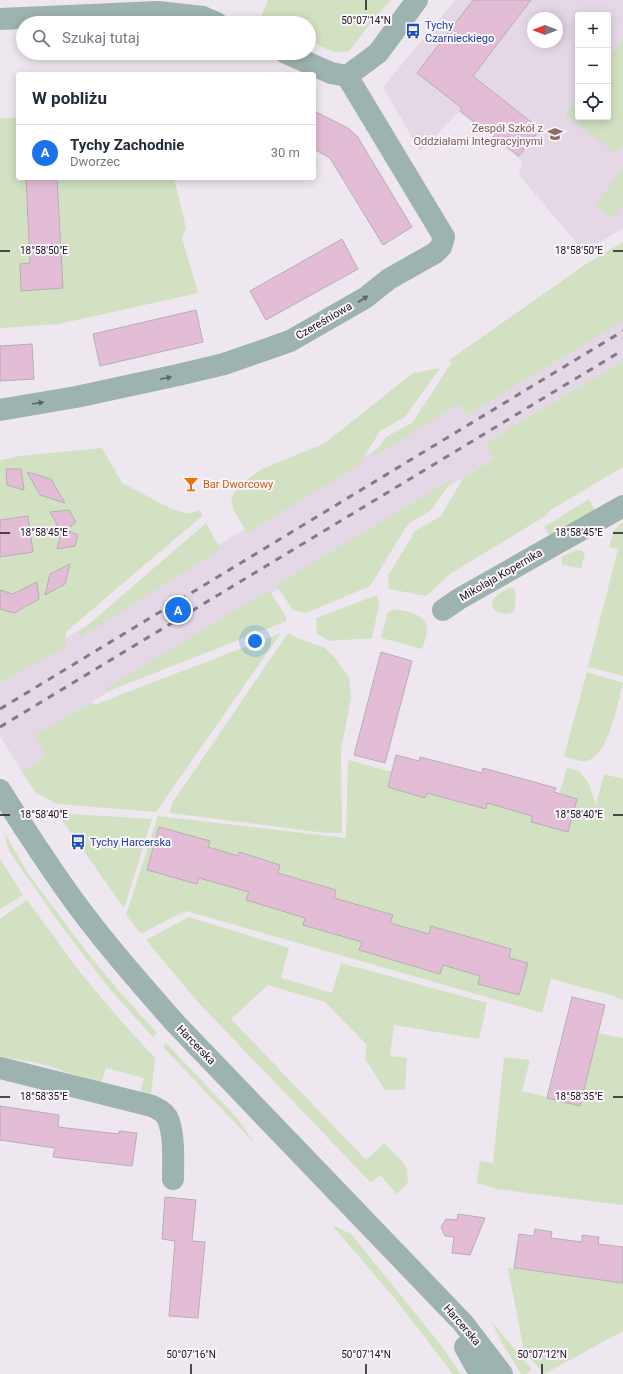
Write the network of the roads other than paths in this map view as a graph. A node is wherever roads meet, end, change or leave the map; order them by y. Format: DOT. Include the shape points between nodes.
graph roads {
  1 [pos="417,0"];
  2 [pos="68,16"];
  3 [pos="193,16"];
  4 [pos="16,18"];
  5 [pos="0,19"];
  6 [pos="302,60"];
  7 [pos="347,76"];
  8 [pos="0,410"];
  9 [pos="623,506"];
  10 [pos="443,610"];
  11 [pos="4,796"];
  12 [pos="0,1068"];
  13 [pos="173,1179"];
  14 [pos="420,1279"];
  15 [pos="465,1348"];
  16 [pos="480,1374"];
  17 [pos="484,1374"];
  18 [pos="502,1374"];
  1 -- 7 [label="street" via="378,53"];
  2 -- 3 [label="street" via="158,12"];
  4 -- 5 [label="street"];
  6 -- 7 [label="street" via="331,73"];
  8 -- 7 [label="street, Czereśniowa, one-way" via="178,375 224,364 290,341 365,298 389,279 435,254 441,247 444,237"];
  9 -- 10 [label="street, Mikołaja Kopernika"];
  11 -- 14 [label="street, Harcerska" via="70,895 137,980"];
  12 -- 13 [label="street" via="152,1106 159,1110 171,1127"];
  14 -- 15 [label="street, Harcerska"];
  14 -- 18 [label="street, Harcerska" via="463,1323"];
  15 -- 16 [label="street"];
  15 -- 17 [label="street, Harcerska"];
}
